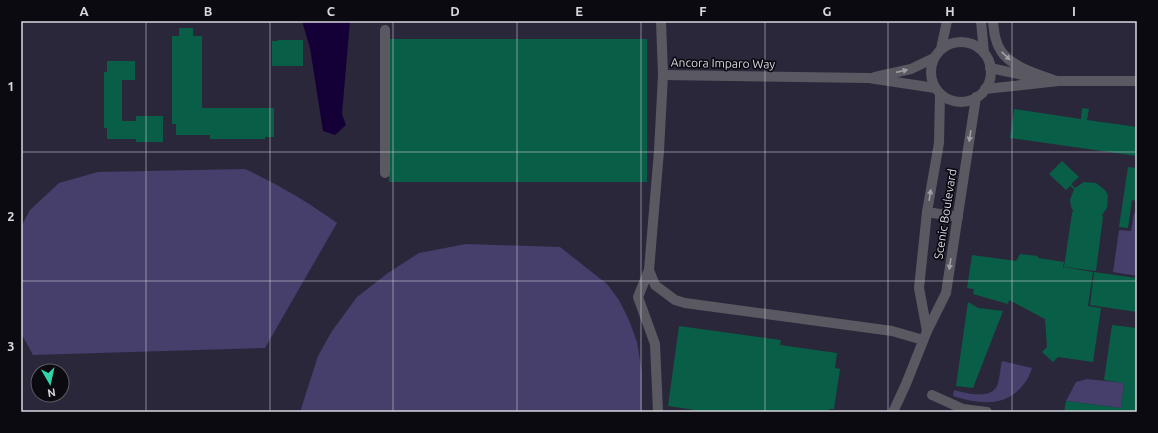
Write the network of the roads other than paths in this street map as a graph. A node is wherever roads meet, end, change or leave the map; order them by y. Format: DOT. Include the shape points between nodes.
graph roads {
  1 [pos="661,21"];
  2 [pos="947,21"];
  3 [pos="981,21"];
  4 [pos="993,21"];
  5 [pos="385,30"];
  6 [pos="941,49"];
  7 [pos="984,54"];
  8 [pos="934,58"];
  9 [pos="990,68"];
  10 [pos="663,75"];
  11 [pos="869,78"];
  12 [pos="1059,81"];
  13 [pos="1137,81"];
  14 [pos="984,89"];
  15 [pos="938,91"];
  16 [pos="976,97"];
  17 [pos="385,173"];
  18 [pos="928,212"];
  19 [pos="958,217"];
  20 [pos="650,270"];
  21 [pos="925,335"];
  22 [pos="932,395"];
  23 [pos="658,412"];
  24 [pos="893,412"];
  25 [pos="987,412"];
  1 -- 10 [label="street"];
  2 -- 6 [label="street"];
  3 -- 7 [label="street"];
  4 -- 12 [label="street, one-way" via="995,36 1002,52 1013,62 1030,71"];
  5 -- 17 [label="street"];
  6 -- 7 [label="street" via="949,44 968,43"];
  6 -- 8 [label="street"];
  7 -- 9 [label="street"];
  11 -- 8 [label="street, Ancora Imparo Way, one-way" via="911,69"];
  8 -- 15 [label="street" via="930,72"];
  9 -- 12 [label="street"];
  9 -- 14 [label="street" via="990,80"];
  10 -- 11 [label="street, Ancora Imparo Way"];
  10 -- 20 [label="street, Ancora Imparo Way"];
  11 -- 15 [label="street, Ancora Imparo Way"];
  12 -- 13 [label="street"];
  12 -- 14 [label="street"];
  14 -- 16 [label="street"];
  15 -- 16 [label="street" via="948,99 958,102"];
  18 -- 15 [label="street, Scenic Boulevard, one-way" via="939,143"];
  16 -- 19 [label="street, Scenic Boulevard, one-way"];
  18 -- 19 [label="street"];
  18 -- 21 [label="street, Scenic Boulevard" via="919,288"];
  19 -- 21 [label="street, Scenic Boulevard, one-way" via="946,292"];
  20 -- 21 [label="street" via="655,285 675,300 685,303"];
  20 -- 23 [label="street" via="638,297 655,344"];
  21 -- 24 [label="street, Scenic Boulevard"];
  22 -- 25 [label="street" via="963,409"];
}
